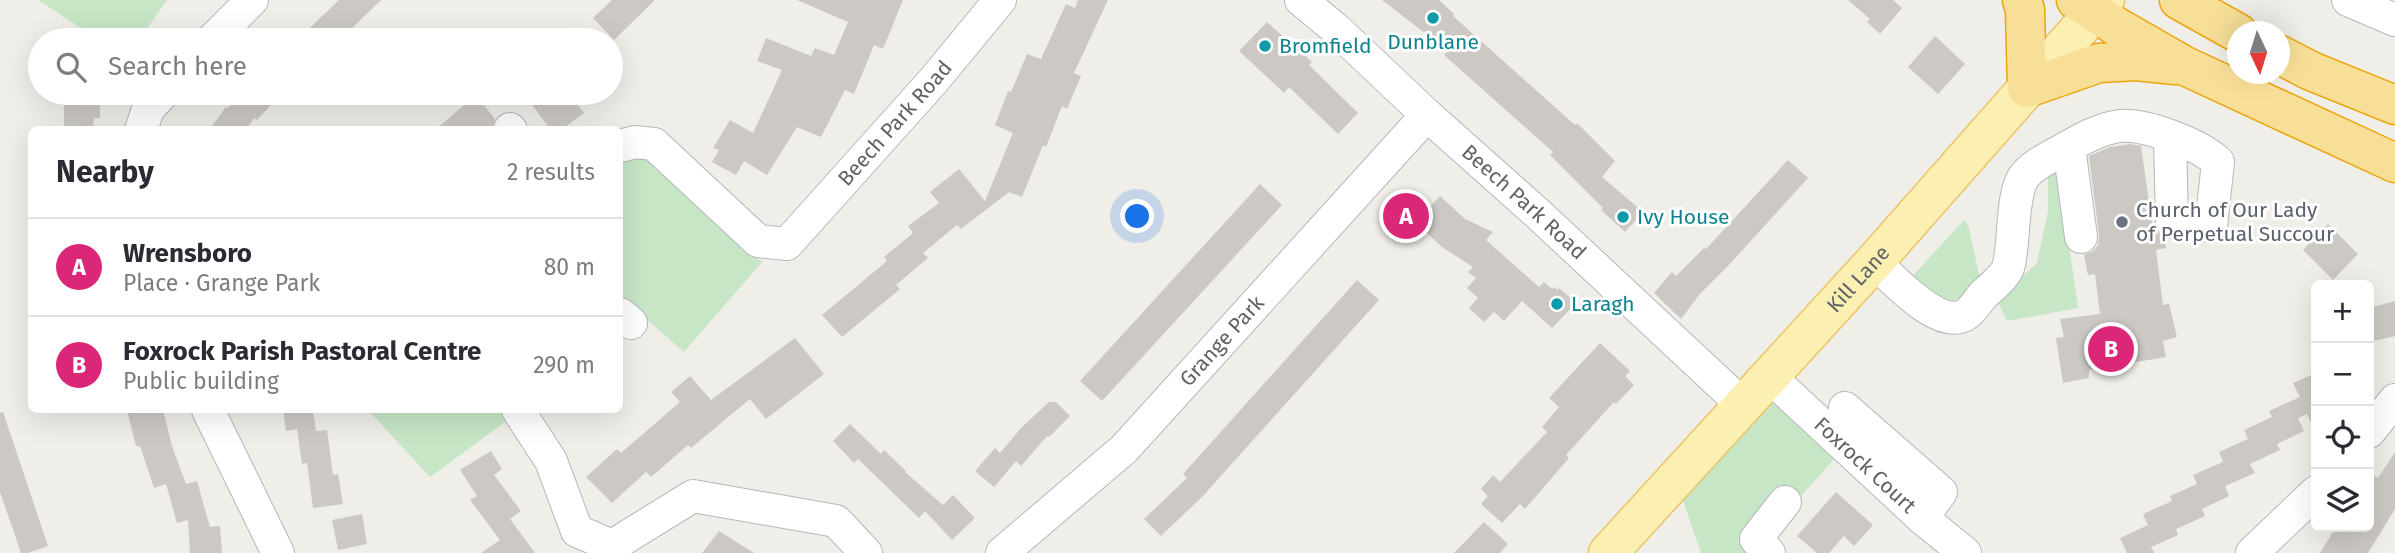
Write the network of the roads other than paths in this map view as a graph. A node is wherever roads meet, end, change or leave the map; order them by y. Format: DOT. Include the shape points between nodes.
graph roads {
  1 [pos="252,0"];
  2 [pos="1000,0"];
  3 [pos="1301,0"];
  4 [pos="2022,0"];
  5 [pos="2179,0"];
  6 [pos="2348,0"];
  7 [pos="2092,4"];
  8 [pos="2395,20"];
  9 [pos="2227,27"];
  10 [pos="224,28"];
  11 [pos="2290,60"];
  12 [pos="2185,66"];
  13 [pos="2027,88"];
  14 [pos="152,105"];
  15 [pos="2395,105"];
  16 [pos="1427,115"];
  17 [pos="142,126"];
  18 [pos="2170,137"];
  19 [pos="623,145"];
  20 [pos="2068,147"];
  21 [pos="2395,163"];
  22 [pos="2081,237"];
  23 [pos="1874,262"];
  24 [pos="1769,376"];
  25 [pos="2395,400"];
  26 [pos="1744,406"];
  27 [pos="1845,408"];
  28 [pos="209,413"];
  29 [pos="520,413"];
  30 [pos="2374,426"];
  31 [pos="2311,497"];
  32 [pos="1785,502"];
  33 [pos="1922,518"];
  34 [pos="278,553"];
  35 [pos="866,553"];
  36 [pos="1002,553"];
  37 [pos="1608,553"];
  38 [pos="1769,553"];
  39 [pos="1965,553"];
  40 [pos="2252,553"];
  1 -- 10 [label="street"];
  2 -- 19 [label="street, Beech Park Road" via="787,244 758,242 654,144"];
  3 -- 16 [label="street, Beech Park Road"];
  4 -- 13 [label="highway"];
  5 -- 9 [label="highway"];
  6 -- 8 [label="street"];
  7 -- 12 [label="highway"];
  7 -- 13 [label="main road, Kill Lane"];
  11 -- 15 [label="highway"];
  12 -- 13 [label="highway" via="2099,63"];
  12 -- 21 [label="highway"];
  13 -- 23 [label="main road, Kill Lane"];
  14 -- 17 [label="street"];
  16 -- 26 [label="street, Beech Park Road"];
  16 -- 36 [label="street, Grange Park" via="1124,449"];
  18 -- 20 [label="street" via="2122,125 2095,132"];
  20 -- 22 [label="street"];
  20 -- 23 [label="street" via="2023,178 2007,269 1966,314 1951,319 1930,311"];
  23 -- 24 [label="main road, Kill Lane"];
  24 -- 26 [label="main road, Kill Lane"];
  24 -- 33 [label="street, Foxrock Court"];
  25 -- 30 [label="street"];
  26 -- 37 [label="main road, Kill Lane"];
  27 -- 33 [label="street" via="1941,492"];
  28 -- 34 [label="street"];
  29 -- 35 [label="street" via="551,461 577,531 612,546 693,496 836,521"];
  31 -- 40 [label="street"];
  32 -- 38 [label="street" via="1756,539"];
  33 -- 39 [label="street, Foxrock Court"];
}
